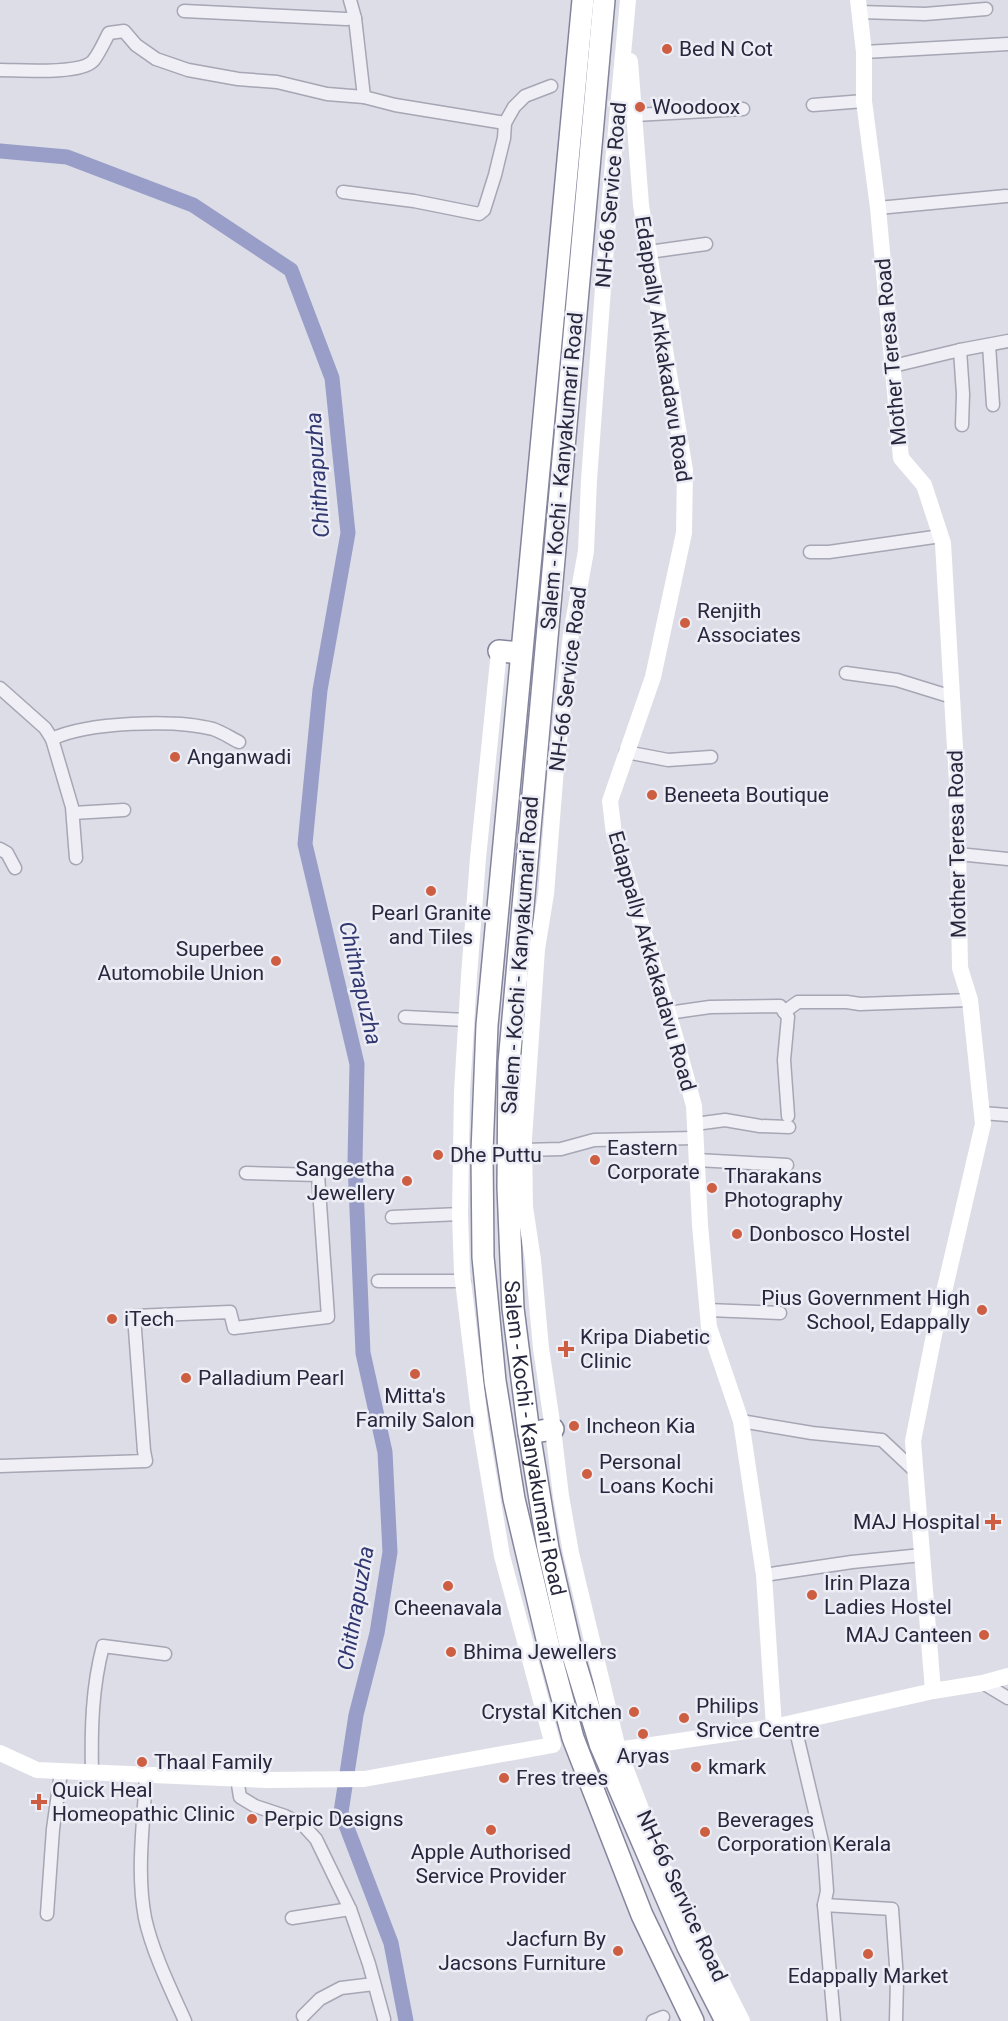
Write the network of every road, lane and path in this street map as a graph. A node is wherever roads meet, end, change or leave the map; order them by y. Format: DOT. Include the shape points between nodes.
graph roads {
  1 [pos="350,0"];
  2 [pos="583,0"];
  3 [pos="604,0"];
  4 [pos="628,0"];
  5 [pos="859,6"];
  6 [pos="986,9"];
  7 [pos="184,11"];
  8 [pos="355,18"];
  9 [pos="626,21"];
  10 [pos="1008,44"];
  11 [pos="864,52"];
  12 [pos="0,70"];
  13 [pos="551,86"];
  14 [pos="364,97"];
  15 [pos="864,101"];
  16 [pos="813,105"];
  17 [pos="743,109"];
  18 [pos="635,115"];
  19 [pos="505,123"];
  20 [pos="343,192"];
  21 [pos="1006,196"];
  22 [pos="878,208"];
  23 [pos="706,244"];
  24 [pos="649,252"];
  25 [pos="1008,341"];
  26 [pos="989,345"];
  27 [pos="960,350"];
  28 [pos="893,366"];
  29 [pos="993,405"];
  30 [pos="962,425"];
  31 [pos="941,536"];
  32 [pos="810,552"];
  33 [pos="499,651"];
  34 [pos="521,653"];
  35 [pos="846,673"];
  36 [pos="0,688"];
  37 [pos="952,697"];
  38 [pos="52,739"];
  39 [pos="238,742"];
  40 [pos="626,752"];
  41 [pos="711,757"];
  42 [pos="124,810"];
  43 [pos="73,813"];
  44 [pos="0,849"];
  45 [pos="958,854"];
  46 [pos="76,858"];
  47 [pos="1008,859"];
  48 [pos="15,868"];
  49 [pos="498,903"];
  50 [pos="522,905"];
  51 [pos="970,1000"];
  52 [pos="784,1012"];
  53 [pos="668,1013"];
  54 [pos="405,1017"];
  55 [pos="466,1020"];
  56 [pos="982,1113"];
  57 [pos="1008,1115"];
  58 [pos="695,1131"];
  59 [pos="524,1150"];
  60 [pos="696,1160"];
  61 [pos="787,1165"];
  62 [pos="246,1173"];
  63 [pos="460,1214"];
  64 [pos="392,1217"];
  65 [pos="378,1281"];
  66 [pos="464,1281"];
  67 [pos="708,1310"];
  68 [pos="780,1313"];
  69 [pos="741,1421"];
  70 [pos="554,1429"];
  71 [pos="529,1433"];
  72 [pos="0,1466"];
  73 [pos="915,1471"];
  74 [pos="922,1555"];
  75 [pos="764,1575"];
  76 [pos="165,1654"];
  77 [pos="1008,1676"];
  78 [pos="982,1683"];
  79 [pos="933,1691"];
  80 [pos="1008,1698"];
  81 [pos="774,1727"];
  82 [pos="609,1747"];
  83 [pos="0,1753"];
  84 [pos="61,1772"];
  85 [pos="92,1773"];
  86 [pos="146,1775"];
  87 [pos="237,1778"];
  88 [pos="824,1905"];
  89 [pos="350,1909"];
  90 [pos="46,1914"];
  91 [pos="292,1918"];
  92 [pos="374,1984"];
  93 [pos="303,2016"];
  94 [pos="384,2019"];
  95 [pos="185,2021"];
  96 [pos="693,2021"];
  97 [pos="726,2021"];
  98 [pos="742,2021"];
  99 [pos="834,2021"];
  100 [pos="896,2021"];
  1 -- 8 [label="street"];
  2 -- 34 [label="highway, Salem - Kochi - Kanyakumari Road"];
  3 -- 50 [label="highway, Salem - Kochi - Kanyakumari Road"];
  4 -- 9 [label="street"];
  5 -- 6 [label="street" via="925,14"];
  5 -- 11 [label="street, Mother Teresa Road"];
  7 -- 8 [label="street"];
  8 -- 14 [label="street"];
  9 -- 18 [label="street, Edappally Arkkakadavu Road"];
  9 -- 59 [label="street, NH-66 Service Road" via="609,206 586,551 571,634 546,894 537,949"];
  10 -- 11 [label="street"];
  11 -- 15 [label="street, Mother Teresa Road"];
  12 -- 14 [label="street" via="86,66 109,33 121,30 156,59 173,66"];
  13 -- 19 [label="street" via="525,96"];
  14 -- 19 [label="street"];
  15 -- 16 [label="street"];
  15 -- 22 [label="street, Mother Teresa Road"];
  17 -- 18 [label="street"];
  18 -- 24 [label="street, Edappally Arkkakadavu Road" via="641,205"];
  19 -- 20 [label="street" via="495,175 484,210 479,214"];
  21 -- 22 [label="street"];
  22 -- 28 [label="street, Mother Teresa Road"];
  23 -- 24 [label="street"];
  24 -- 40 [label="street, Edappally Arkkakadavu Road" via="685,470 684,533 653,677"];
  25 -- 26 [label="street"];
  26 -- 27 [label="street"];
  26 -- 29 [label="street"];
  27 -- 28 [label="street"];
  27 -- 30 [label="street"];
  28 -- 31 [label="street, Mother Teresa Road" via="901,458 924,485"];
  31 -- 32 [label="street"];
  31 -- 37 [label="street, Mother Teresa Road"];
  33 -- 34 [label="highway"];
  33 -- 55 [label="street"];
  34 -- 49 [label="highway, Salem - Kochi - Kanyakumari Road"];
  35 -- 37 [label="street" via="897,680"];
  36 -- 38 [label="street"];
  37 -- 45 [label="street, Mother Teresa Road"];
  38 -- 39 [label="street" via="92,728 171,724 214,729"];
  38 -- 43 [label="street"];
  40 -- 41 [label="street" via="668,760"];
  40 -- 53 [label="street, Edappally Arkkakadavu Road" via="610,801 614,834"];
  42 -- 43 [label="street"];
  43 -- 46 [label="street"];
  44 -- 48 [label="street"];
  45 -- 47 [label="street"];
  45 -- 51 [label="street, Mother Teresa Road" via="960,968"];
  49 -- 50 [label="highway"];
  49 -- 96 [label="highway, Salem - Kochi - Kanyakumari Road" via="483,1090 483,1257 495,1381 514,1499 573,1738 642,1915"];
  50 -- 71 [label="highway, Salem - Kochi - Kanyakumari Road" via="508,1063 508,1187 513,1308"];
  51 -- 52 [label="street" via="798,1002"];
  51 -- 56 [label="street, Mother Teresa Road"];
  52 -- 53 [label="street" via="780,1006 711,1007"];
  52 -- 58 [label="street" via="788,1017 784,1060 788,1122 760,1126 725,1120"];
  53 -- 58 [label="street, Edappally Arkkakadavu Road" via="694,1106"];
  54 -- 55 [label="street"];
  55 -- 63 [label="street"];
  56 -- 57 [label="street"];
  56 -- 73 [label="street, Mother Teresa Road" via="983,1124 912,1441"];
  58 -- 59 [label="street" via="594,1140 561,1149"];
  58 -- 60 [label="street, Edappally Arkkakadavu Road"];
  59 -- 70 [label="street, NH-66 Service Road" via="525,1208"];
  60 -- 61 [label="street"];
  60 -- 67 [label="street, Edappally Arkkakadavu Road"];
  62 -- 72 [label="street" via="318,1174 328,1317 234,1328 230,1312 134,1316 147,1461"];
  63 -- 64 [label="street"];
  63 -- 66 [label="street"];
  65 -- 66 [label="street"];
  66 -- 87 [label="street" via="481,1430 502,1556 553,1744 364,1779"];
  67 -- 68 [label="street"];
  67 -- 69 [label="street, Edappally Arkkakadavu Road" via="709,1327"];
  69 -- 73 [label="street" via="882,1440"];
  69 -- 75 [label="street, Edappally Arkkakadavu Road"];
  70 -- 71 [label="highway"];
  70 -- 82 [label="street, NH-66 Service Road" via="561,1496"];
  71 -- 82 [label="highway, Salem - Kochi - Kanyakumari Road" via="548,1548 571,1649"];
  73 -- 74 [label="street, Mother Teresa Road"];
  74 -- 75 [label="street"];
  74 -- 79 [label="street, Mother Teresa Road"];
  75 -- 81 [label="street, Edappally Arkkakadavu Road"];
  76 -- 85 [label="street" via="103,1646 93,1708"];
  77 -- 78 [label="street"];
  78 -- 79 [label="street"];
  78 -- 80 [label="street"];
  79 -- 81 [label="street"];
  81 -- 82 [label="street"];
  81 -- 88 [label="street" via="796,1731 824,1850"];
  82 -- 97 [label="highway, Salem - Kochi - Kanyakumari Road" via="688,1947"];
  82 -- 98 [label="street, NH-66 Service Road" via="670,1882"];
  83 -- 84 [label="street" via="37,1770"];
  84 -- 85 [label="street"];
  84 -- 90 [label="street"];
  85 -- 86 [label="street"];
  86 -- 87 [label="street"];
  86 -- 95 [label="street" via="141,1865 145,1918"];
  87 -- 89 [label="street" via="240,1797 303,1825 316,1839"];
  88 -- 99 [label="street"];
  88 -- 100 [label="street" via="892,1909"];
  89 -- 91 [label="street"];
  89 -- 92 [label="street"];
  92 -- 93 [label="street" via="341,1988 320,1999"];
  92 -- 94 [label="street"];
}
